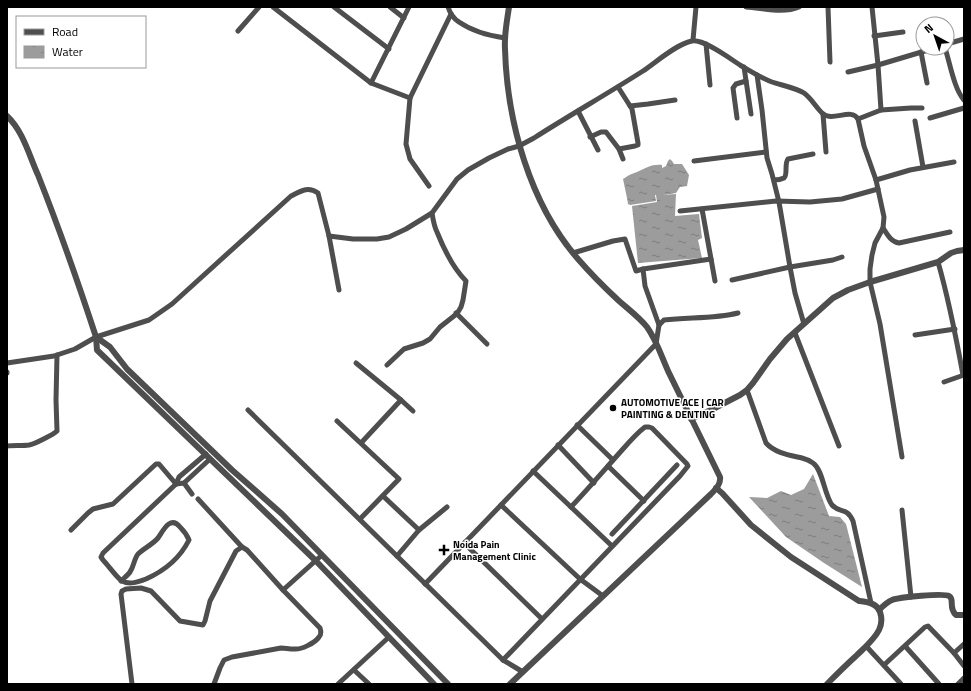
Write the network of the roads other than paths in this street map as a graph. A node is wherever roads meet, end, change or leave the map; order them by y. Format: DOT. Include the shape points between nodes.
graph roads {
  1 [pos="259,7"];
  2 [pos="273,7"];
  3 [pos="334,7"];
  4 [pos="390,7"];
  5 [pos="409,7"];
  6 [pos="448,7"];
  7 [pos="509,7"];
  8 [pos="696,7"];
  9 [pos="746,7"];
  10 [pos="799,7"];
  11 [pos="828,7"];
  12 [pos="872,7"];
  13 [pos="451,14"];
  14 [pos="404,18"];
  15 [pos="238,31"];
  16 [pos="903,32"];
  17 [pos="874,36"];
  18 [pos="505,38"];
  19 [pos="693,40"];
  20 [pos="706,44"];
  21 [pos="389,49"];
  22 [pos="915,54"];
  23 [pos="922,56"];
  24 [pos="947,56"];
  25 [pos="830,62"];
  26 [pos="878,65"];
  27 [pos="744,67"];
  28 [pos="848,72"];
  29 [pos="757,75"];
  30 [pos="746,81"];
  31 [pos="371,83"];
  32 [pos="927,83"];
  33 [pos="710,85"];
  34 [pos="618,87"];
  35 [pos="410,98"];
  36 [pos="675,100"];
  37 [pos="964,100"];
  38 [pos="630,106"];
  39 [pos="922,108"];
  40 [pos="964,108"];
  41 [pos="881,110"];
  42 [pos="578,111"];
  43 [pos="751,114"];
  44 [pos="823,114"];
  45 [pos="7,116"];
  46 [pos="737,118"];
  47 [pos="930,118"];
  48 [pos="858,119"];
  49 [pos="915,121"];
  50 [pos="590,137"];
  51 [pos="519,146"];
  52 [pos="618,149"];
  53 [pos="598,150"];
  54 [pos="766,152"];
  55 [pos="826,152"];
  56 [pos="813,154"];
  57 [pos="623,159"];
  58 [pos="694,161"];
  59 [pos="954,162"];
  60 [pos="923,167"];
  61 [pos="774,180"];
  62 [pos="876,180"];
  63 [pos="429,186"];
  64 [pos="878,189"];
  65 [pos="779,202"];
  66 [pos="702,209"];
  67 [pos="680,211"];
  68 [pos="432,213"];
  69 [pos="883,228"];
  70 [pos="950,232"];
  71 [pos="329,236"];
  72 [pos="964,250"];
  73 [pos="573,253"];
  74 [pos="842,257"];
  75 [pos="710,259"];
  76 [pos="938,262"];
  77 [pos="790,267"];
  78 [pos="643,269"];
  79 [pos="732,280"];
  80 [pos="715,281"];
  81 [pos="870,282"];
  82 [pos="339,290"];
  83 [pos="456,313"];
  84 [pos="738,313"];
  85 [pos="804,324"];
  86 [pos="658,325"];
  87 [pos="955,329"];
  88 [pos="795,333"];
  89 [pos="915,335"];
  90 [pos="96,337"];
  91 [pos="488,344"];
  92 [pos="656,344"];
  93 [pos="57,355"];
  94 [pos="7,363"];
  95 [pos="356,363"];
  96 [pos="388,365"];
  97 [pos="964,375"];
  98 [pos="944,382"];
  99 [pos="746,390"];
  100 [pos="401,400"];
  101 [pos="248,410"];
  102 [pos="413,412"];
  103 [pos="691,419"];
  104 [pos="337,421"];
  105 [pos="577,425"];
  106 [pos="361,443"];
  107 [pos="558,445"];
  108 [pos="7,446"];
  109 [pos="839,446"];
  110 [pos="208,457"];
  111 [pos="902,457"];
  112 [pos="613,460"];
  113 [pos="677,465"];
  114 [pos="608,466"];
  115 [pos="533,471"];
  116 [pos="184,483"];
  117 [pos="594,483"];
  118 [pos="176,484"];
  119 [pos="716,488"];
  120 [pos="192,494"];
  121 [pos="383,496"];
  122 [pos="198,499"];
  123 [pos="644,500"];
  124 [pos="501,505"];
  125 [pos="651,506"];
  126 [pos="447,507"];
  127 [pos="572,507"];
  128 [pos="902,510"];
  129 [pos="360,519"];
  130 [pos="71,530"];
  131 [pos="419,530"];
  132 [pos="612,534"];
  133 [pos="464,543"];
  134 [pos="612,546"];
  135 [pos="242,547"];
  136 [pos="322,555"];
  137 [pos="397,556"];
  138 [pos="316,561"];
  139 [pos="580,579"];
  140 [pos="121,580"];
  141 [pos="425,584"];
  142 [pos="283,590"];
  143 [pos="603,596"];
  144 [pos="911,597"];
  145 [pos="871,603"];
  146 [pos="879,610"];
  147 [pos="964,615"];
  148 [pos="542,619"];
  149 [pos="389,637"];
  150 [pos="964,644"];
  151 [pos="866,646"];
  152 [pos="905,646"];
  153 [pos="954,653"];
  154 [pos="502,660"];
  155 [pos="884,664"];
  156 [pos="964,666"];
  157 [pos="354,670"];
  158 [pos="523,672"];
  159 [pos="964,678"];
  160 [pos="132,684"];
  161 [pos="214,684"];
  162 [pos="338,684"];
  163 [pos="369,684"];
  164 [pos="434,684"];
  165 [pos="448,684"];
  166 [pos="510,684"];
  167 [pos="826,684"];
  168 [pos="901,684"];
  169 [pos="939,684"];
  170 [pos="958,684"];
  1 -- 15 [label="street"];
  2 -- 31 [label="street"];
  3 -- 21 [label="street"];
  4 -- 14 [label="street"];
  5 -- 14 [label="street"];
  6 -- 13 [label="street"];
  7 -- 18 [label="street"];
  8 -- 19 [label="street"];
  9 -- 10 [label="street" via="784,10"];
  11 -- 25 [label="street"];
  12 -- 17 [label="street"];
  13 -- 18 [label="street" via="458,22 469,28"];
  13 -- 35 [label="street"];
  14 -- 21 [label="street"];
  16 -- 17 [label="street"];
  17 -- 26 [label="street"];
  18 -- 51 [label="street" via="509,91"];
  19 -- 20 [label="street"];
  19 -- 34 [label="street" via="682,44"];
  20 -- 27 [label="street"];
  20 -- 33 [label="street"];
  21 -- 31 [label="street"];
  22 -- 26 [label="street"];
  23 -- 32 [label="street"];
  24 -- 37 [label="street" via="955,82"];
  26 -- 28 [label="street"];
  26 -- 41 [label="street"];
  27 -- 29 [label="street"];
  27 -- 30 [label="street"];
  29 -- 44 [label="street" via="802,92"];
  29 -- 54 [label="street"];
  30 -- 43 [label="street"];
  30 -- 46 [label="street" via="736,84 733,88"];
  31 -- 35 [label="street"];
  34 -- 38 [label="street"];
  34 -- 42 [label="street"];
  35 -- 63 [label="street" via="406,144 410,159"];
  36 -- 38 [label="street"];
  38 -- 52 [label="street" via="638,145"];
  39 -- 41 [label="street"];
  40 -- 47 [label="street"];
  41 -- 48 [label="street"];
  42 -- 50 [label="street"];
  42 -- 51 [label="street"];
  44 -- 48 [label="street" via="852,114"];
  44 -- 55 [label="street"];
  45 -- 90 [label="street" via="14,122 23,138 55,218"];
  48 -- 62 [label="street"];
  49 -- 60 [label="street"];
  50 -- 52 [label="street" via="606,132"];
  50 -- 53 [label="street"];
  51 -- 68 [label="street" via="488,158 468,170 457,179"];
  51 -- 73 [label="street" via="544,208"];
  52 -- 57 [label="street"];
  54 -- 58 [label="street"];
  54 -- 61 [label="street"];
  56 -- 61 [label="street" via="788,159 785,177"];
  59 -- 60 [label="street"];
  60 -- 62 [label="street"];
  61 -- 65 [label="street"];
  62 -- 64 [label="street"];
  64 -- 65 [label="street" via="842,199"];
  64 -- 69 [label="street" via="884,217"];
  65 -- 66 [label="street"];
  65 -- 77 [label="street"];
  66 -- 67 [label="street"];
  66 -- 75 [label="street"];
  68 -- 71 [label="street" via="389,238 353,239"];
  68 -- 83 [label="street" via="437,232 448,255 458,273 466,281 461,307"];
  69 -- 70 [label="street" via="895,243"];
  69 -- 81 [label="street" via="872,255"];
  71 -- 82 [label="street"];
  71 -- 90 [label="street" via="318,193 304,190 292,196 172,304 149,320"];
  72 -- 76 [label="street" via="952,253"];
  73 -- 78 [label="street" via="625,239 636,271"];
  73 -- 92 [label="street" via="598,281 642,322"];
  74 -- 77 [label="street"];
  75 -- 78 [label="street"];
  75 -- 80 [label="street"];
  76 -- 81 [label="street"];
  76 -- 87 [label="street"];
  77 -- 79 [label="street"];
  77 -- 85 [label="street"];
  78 -- 86 [label="street" via="645,286"];
  81 -- 85 [label="street" via="833,298"];
  81 -- 111 [label="street" via="880,324"];
  83 -- 91 [label="street"];
  83 -- 96 [label="street" via="430,339 404,349"];
  84 -- 86 [label="street" via="728,316 664,320"];
  85 -- 88 [label="street"];
  86 -- 92 [label="street"];
  87 -- 89 [label="street"];
  87 -- 97 [label="street"];
  88 -- 99 [label="street" via="770,358"];
  88 -- 109 [label="street"];
  90 -- 93 [label="street" via="75,349"];
  90 -- 110 [label="street" via="97,350"];
  90 -- 136 [label="street"];
  92 -- 103 [label="street"];
  92 -- 105 [label="street"];
  93 -- 94 [label="street"];
  93 -- 108 [label="street" via="57,430 33,444"];
  95 -- 100 [label="street"];
  97 -- 98 [label="street"];
  99 -- 103 [label="street"];
  99 -- 145 [label="street" via="766,443 778,452 814,463 833,506 850,515"];
  100 -- 102 [label="street"];
  100 -- 106 [label="street"];
  101 -- 129 [label="street"];
  103 -- 119 [label="street" via="720,477"];
  104 -- 106 [label="street"];
  105 -- 107 [label="street"];
  105 -- 112 [label="street"];
  106 -- 121 [label="street" via="399,479"];
  107 -- 115 [label="street"];
  107 -- 117 [label="street"];
  110 -- 116 [label="street"];
  110 -- 118 [label="street" via="179,477"];
  110 -- 138 [label="street"];
  112 -- 114 [label="street"];
  112 -- 125 [label="street" via="642,429 649,427 687,464 686,470"];
  113 -- 123 [label="street"];
  114 -- 117 [label="street"];
  114 -- 123 [label="street"];
  115 -- 124 [label="street"];
  115 -- 127 [label="street"];
  116 -- 118 [label="street"];
  116 -- 120 [label="street"];
  117 -- 127 [label="street"];
  118 -- 130 [label="street" via="159,464 156,464 113,504 94,509"];
  118 -- 140 [label="street" via="103,553 101,557"];
  119 -- 143 [label="street"];
  119 -- 145 [label="street" via="751,524 791,557 859,601"];
  121 -- 129 [label="street"];
  121 -- 131 [label="street"];
  122 -- 135 [label="street"];
  123 -- 125 [label="street"];
  123 -- 132 [label="street"];
  124 -- 133 [label="street"];
  124 -- 139 [label="street"];
  125 -- 134 [label="street"];
  126 -- 131 [label="street"];
  127 -- 134 [label="street"];
  128 -- 144 [label="street"];
  129 -- 137 [label="street"];
  131 -- 137 [label="street"];
  133 -- 141 [label="street"];
  133 -- 148 [label="street"];
  134 -- 139 [label="street"];
  135 -- 142 [label="street"];
  135 -- 160 [label="street" via="236,551 210,601 203,625 180,621 151,591 141,588 122,591"];
  136 -- 138 [label="street"];
  136 -- 165 [label="street"];
  137 -- 141 [label="street"];
  138 -- 142 [label="street"];
  138 -- 149 [label="street"];
  139 -- 143 [label="street"];
  139 -- 148 [label="street"];
  140 -- 140 [label="street" via="130,572 136,557 157,539 168,525 172,522 178,524 188,540 177,558 154,575 136,583"];
  141 -- 154 [label="street"];
  142 -- 161 [label="street" via="320,628 320,637 306,647 281,648 224,660"];
  143 -- 158 [label="street"];
  144 -- 146 [label="street" via="888,602"];
  144 -- 147 [label="street" via="948,595 952,599 953,612 956,615"];
  145 -- 146 [label="street"];
  146 -- 151 [label="street" via="882,620 879,630"];
  148 -- 154 [label="street"];
  149 -- 157 [label="street"];
  149 -- 164 [label="street"];
  150 -- 153 [label="street"];
  151 -- 155 [label="street"];
  151 -- 167 [label="street"];
  152 -- 153 [label="street" via="928,626"];
  152 -- 155 [label="street"];
  152 -- 169 [label="street"];
  153 -- 156 [label="street"];
  154 -- 158 [label="street"];
  155 -- 168 [label="street"];
  157 -- 162 [label="street"];
  157 -- 163 [label="street"];
  158 -- 166 [label="street"];
  159 -- 170 [label="street"];
}
